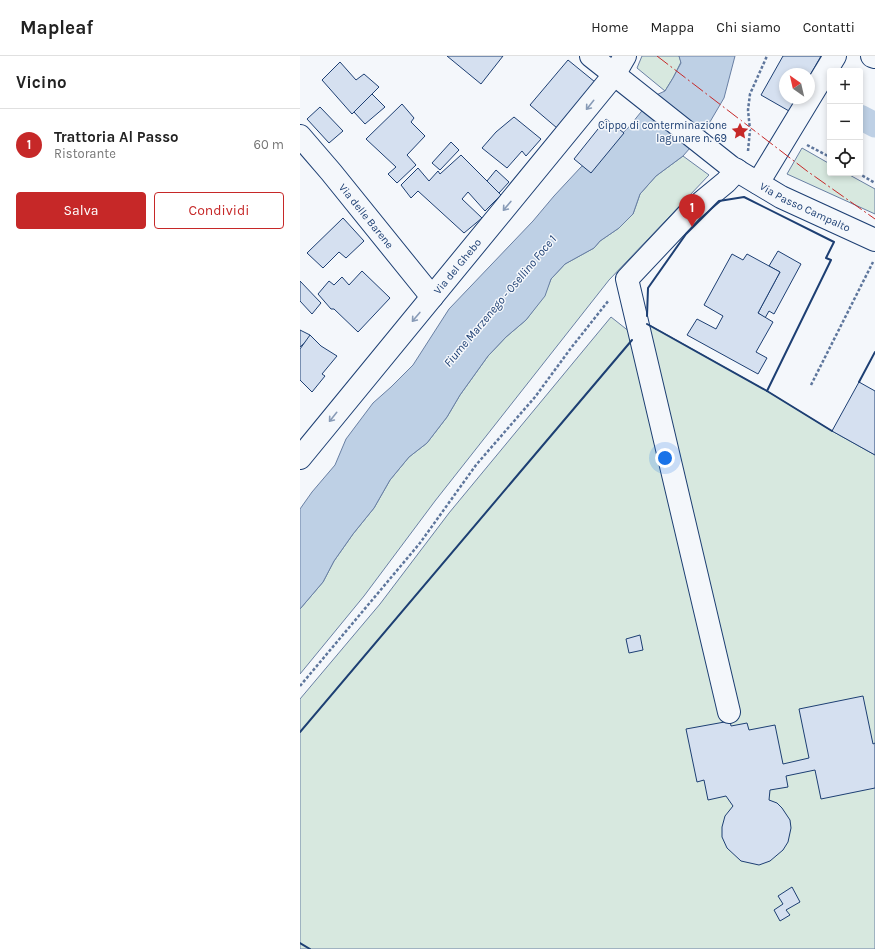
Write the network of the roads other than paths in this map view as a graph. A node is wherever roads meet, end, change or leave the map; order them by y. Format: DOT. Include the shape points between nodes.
graph roads {
  1 [pos="591,56"];
  2 [pos="625,56"];
  3 [pos="835,56"];
  4 [pos="872,56"];
  5 [pos="875,57"];
  6 [pos="614,75"];
  7 [pos="300,136"];
  8 [pos="734,169"];
  9 [pos="758,183"];
  10 [pos="875,240"];
  11 [pos="432,297"];
  12 [pos="300,458"];
  13 [pos="730,712"];
  1 -- 6 [label="street, Via Passo Campalto"];
  2 -- 6 [label="street"];
  3 -- 9 [label="street"];
  4 -- 5 [label="street"];
  6 -- 8 [label="street, Via Passo Campalto"];
  6 -- 11 [label="street, Via del Ghebo, one-way"];
  7 -- 11 [label="street, Via delle Barene"];
  8 -- 9 [label="street, Via Passo Campalto"];
  8 -- 13 [label="street" via="726,182 692,210 627,278"];
  9 -- 10 [label="street, Via Passo Campalto" via="781,197"];
  11 -- 12 [label="street, Via del Ghebo, one-way"];
}
